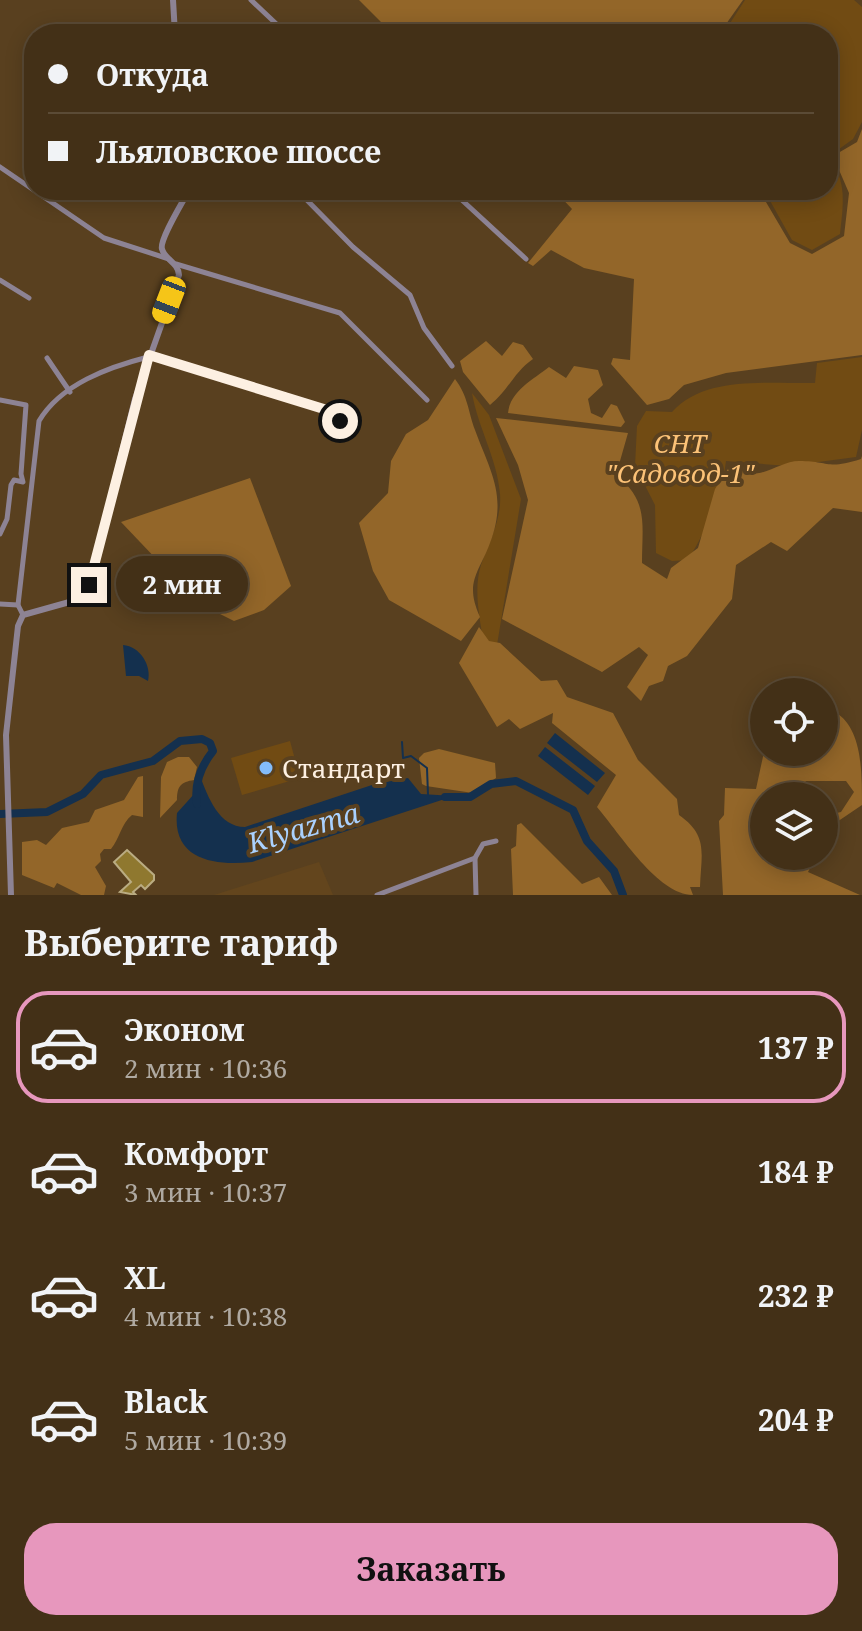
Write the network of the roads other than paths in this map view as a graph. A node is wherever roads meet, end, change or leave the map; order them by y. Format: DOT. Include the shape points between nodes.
graph roads {
  1 [pos="173,0"];
  2 [pos="251,0"];
  3 [pos="174,24"];
  4 [pos="276,24"];
  5 [pos="0,167"];
  6 [pos="24,183"];
  7 [pos="48,200"];
  8 [pos="184,200"];
  9 [pos="307,200"];
  10 [pos="462,200"];
  11 [pos="526,259"];
  12 [pos="173,262"];
  13 [pos="0,280"];
  14 [pos="29,298"];
  15 [pos="148,356"];
  16 [pos="47,358"];
  17 [pos="452,366"];
  18 [pos="70,392"];
  19 [pos="0,400"];
  20 [pos="427,400"];
  21 [pos="346,433"];
  22 [pos="0,534"];
  23 [pos="0,604"];
  24 [pos="18,605"];
  25 [pos="23,615"];
  26 [pos="496,841"];
  27 [pos="475,858"];
  28 [pos="11,895"];
  29 [pos="377,895"];
  30 [pos="476,895"];
  1 -- 3 [label="street"];
  2 -- 4 [label="street"];
  5 -- 6 [label="street"];
  7 -- 12 [label="street" via="104,238"];
  8 -- 12 [label="street" via="162,243"];
  9 -- 17 [label="street" via="410,295 424,328"];
  10 -- 11 [label="street"];
  12 -- 15 [label="street" via="179,275"];
  12 -- 20 [label="street" via="340,313"];
  13 -- 14 [label="street"];
  15 -- 18 [label="street" via="105,369"];
  15 -- 21 [label="street" via="327,410"];
  15 -- 25 [label="street" via="87,589 73,601"];
  16 -- 18 [label="street"];
  18 -- 24 [label="street" via="39,421"];
  19 -- 22 [label="street" via="26,405 23,482 14,480 11,485"];
  23 -- 24 [label="street"];
  24 -- 25 [label="street"];
  25 -- 28 [label="street" via="8,705"];
  26 -- 27 [label="street" via="483,844"];
  27 -- 29 [label="street"];
  27 -- 30 [label="street"];
}
